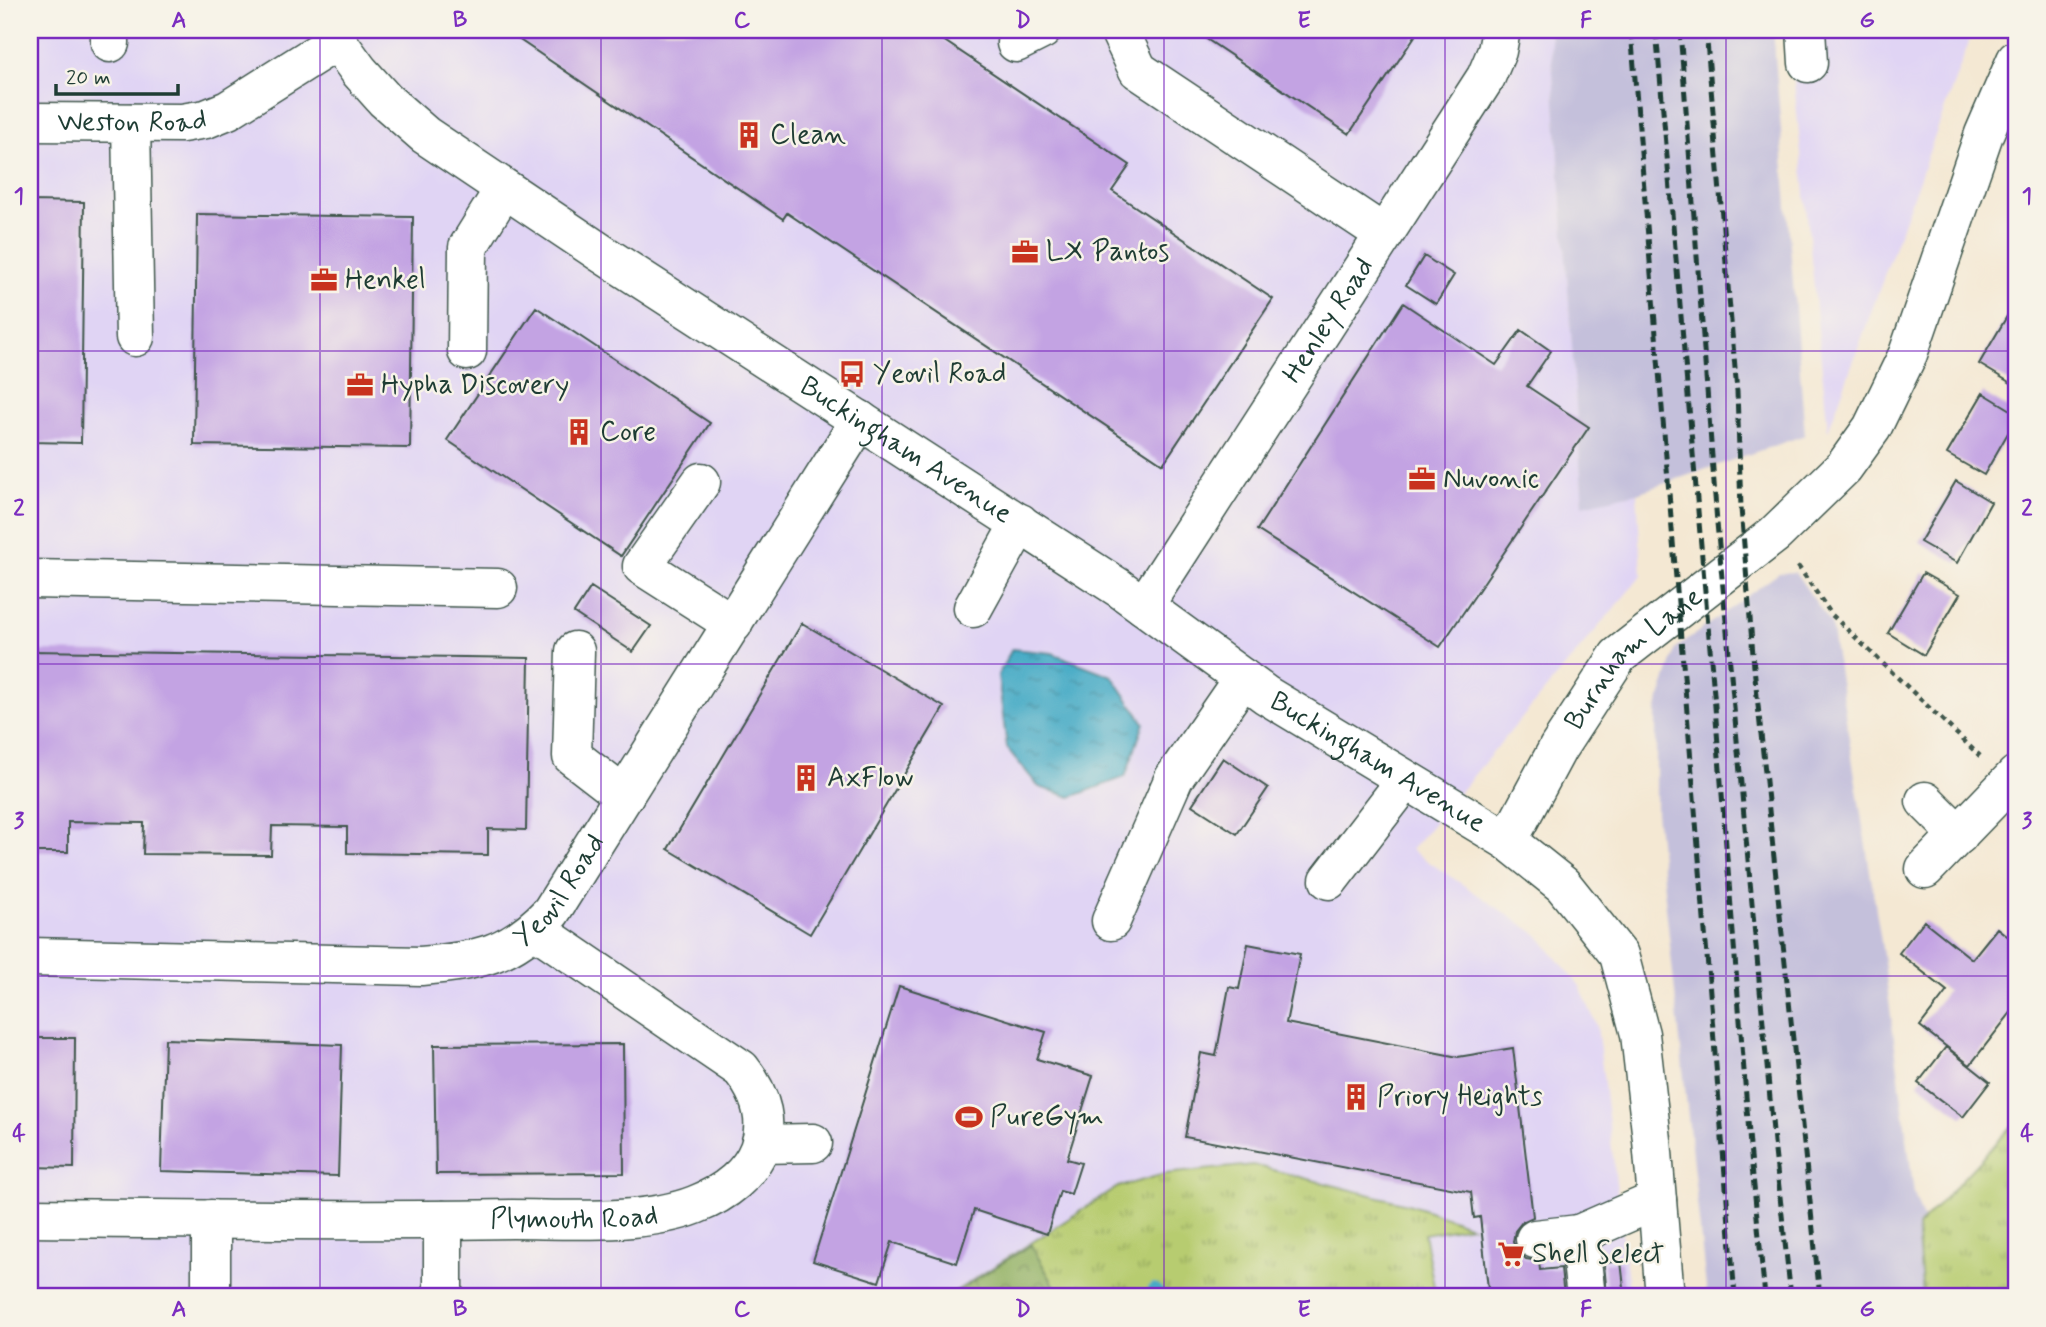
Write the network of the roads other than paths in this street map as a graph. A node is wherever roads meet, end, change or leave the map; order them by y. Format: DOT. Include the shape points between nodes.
graph roads {
  1 [pos="1119,30"];
  2 [pos="1501,30"];
  3 [pos="333,36"];
  4 [pos="2016,60"];
  5 [pos="30,122"];
  6 [pos="131,123"];
  7 [pos="505,189"];
  8 [pos="1384,234"];
  9 [pos="135,337"];
  10 [pos="467,351"];
  11 [pos="860,420"];
  12 [pos="701,482"];
  13 [pos="1020,523"];
  14 [pos="30,579"];
  15 [pos="498,587"];
  16 [pos="1144,606"];
  17 [pos="973,608"];
  18 [pos="733,624"];
  19 [pos="575,651"];
  20 [pos="1243,678"];
  21 [pos="2013,779"];
  22 [pos="1406,780"];
  23 [pos="624,796"];
  24 [pos="1925,801"];
  25 [pos="1959,835"];
  26 [pos="1507,841"];
  27 [pos="1925,869"];
  28 [pos="1329,880"];
  29 [pos="1111,921"];
  30 [pos="535,929"];
  31 [pos="30,957"];
  32 [pos="813,1143"];
  33 [pos="762,1144"];
  34 [pos="1657,1200"];
  35 [pos="30,1217"];
  36 [pos="211,1219"];
  37 [pos="443,1220"];
  38 [pos="1579,1234"];
  39 [pos="1535,1238"];
  40 [pos="211,1297"];
  41 [pos="443,1297"];
  42 [pos="1586,1297"];
  43 [pos="1665,1297"];
  1 -- 8 [label="street" via="1139,70"];
  2 -- 8 [label="street, Henley Road" via="1486,77"];
  3 -- 6 [label="street, Weston Road" via="228,110 182,123"];
  3 -- 7 [label="street, Buckingham Avenue" via="385,100"];
  4 -- 26 [label="street, Burnham Lane" via="1984,134 1908,354 1872,428 1844,467 1775,534 1618,656 1558,748"];
  5 -- 6 [label="street, Weston Road"];
  6 -- 9 [label="street"];
  7 -- 10 [label="street" via="468,247"];
  7 -- 11 [label="street, Buckingham Avenue"];
  8 -- 16 [label="street, Henley Road"];
  11 -- 13 [label="street, Buckingham Avenue"];
  11 -- 18 [label="street, Yeovil Road"];
  12 -- 18 [label="street" via="642,566"];
  13 -- 16 [label="street, Buckingham Avenue"];
  13 -- 17 [label="street"];
  14 -- 15 [label="street"];
  16 -- 20 [label="street, Buckingham Avenue"];
  18 -- 23 [label="street, Yeovil Road"];
  19 -- 23 [label="street" via="572,756"];
  20 -- 22 [label="street, Buckingham Avenue"];
  20 -- 29 [label="street" via="1174,778"];
  21 -- 25 [label="street"];
  22 -- 26 [label="street, Buckingham Avenue"];
  22 -- 28 [label="street"];
  23 -- 30 [label="street, Yeovil Road" via="551,912"];
  24 -- 25 [label="street"];
  25 -- 27 [label="street"];
  26 -- 34 [label="street" via="1563,885 1619,955 1640,1034"];
  30 -- 31 [label="street, Yeovil Road" via="495,953 421,966"];
  30 -- 33 [label="street" via="741,1069 759,1101 765,1123"];
  32 -- 33 [label="street"];
  33 -- 37 [label="street, Plymouth Road" via="739,1180 694,1205 635,1217"];
  34 -- 38 [label="street"];
  34 -- 43 [label="street"];
  35 -- 36 [label="street, Plymouth Road"];
  36 -- 37 [label="street, Plymouth Road"];
  36 -- 40 [label="street"];
  37 -- 41 [label="street"];
  38 -- 39 [label="street"];
  38 -- 42 [label="street"];
}
